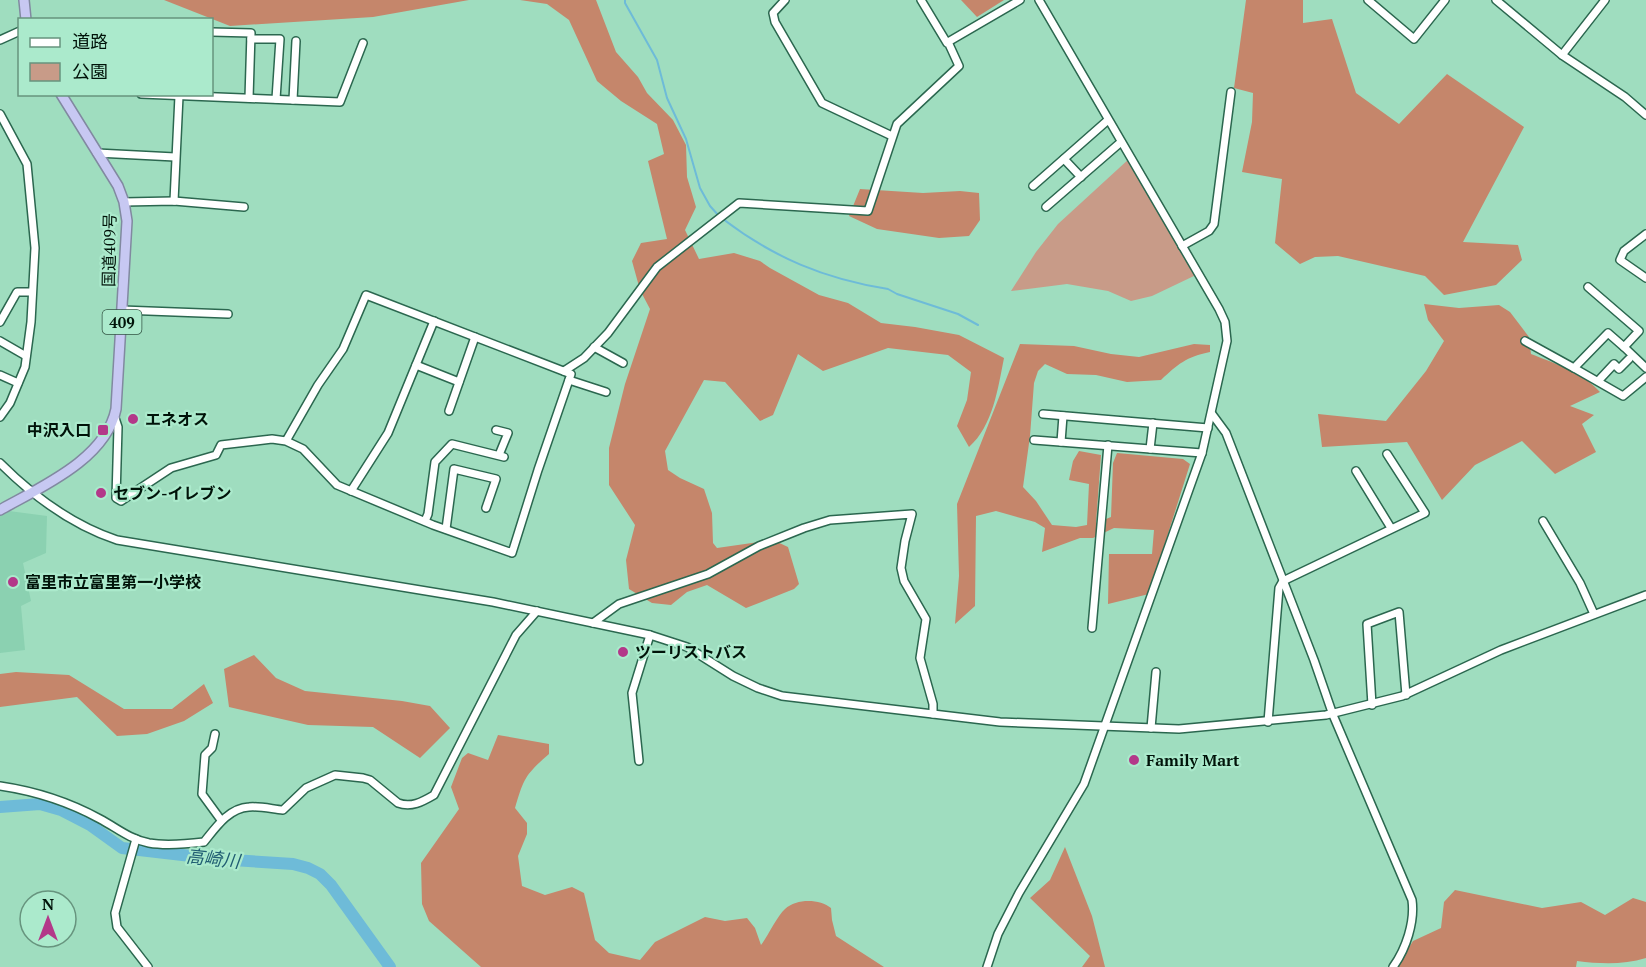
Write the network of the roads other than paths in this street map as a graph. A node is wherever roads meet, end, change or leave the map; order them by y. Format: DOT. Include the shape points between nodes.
graph roads {
  1 [pos="24,0"];
  2 [pos="785,0"];
  3 [pos="921,0"];
  4 [pos="1020,0"];
  5 [pos="1039,0"];
  6 [pos="1368,0"];
  7 [pos="1445,0"];
  8 [pos="1496,0"];
  9 [pos="1605,0"];
  10 [pos="26,18"];
  11 [pos="18,32"];
  12 [pos="213,32"];
  13 [pos="251,39"];
  14 [pos="0,40"];
  15 [pos="296,41"];
  16 [pos="363,42"];
  17 [pos="948,42"];
  18 [pos="1562,55"];
  19 [pos="1231,92"];
  20 [pos="62,96"];
  21 [pos="179,96"];
  22 [pos="249,98"];
  23 [pos="276,99"];
  24 [pos="293,100"];
  25 [pos="0,114"];
  26 [pos="1646,115"];
  27 [pos="1108,120"];
  28 [pos="892,136"];
  29 [pos="1121,142"];
  30 [pos="98,153"];
  31 [pos="176,157"];
  32 [pos="1064,159"];
  33 [pos="1081,177"];
  34 [pos="1033,186"];
  35 [pos="174,201"];
  36 [pos="124,202"];
  37 [pos="244,207"];
  38 [pos="1047,207"];
  39 [pos="1646,234"];
  40 [pos="1182,246"];
  41 [pos="1646,278"];
  42 [pos="1588,287"];
  43 [pos="32,292"];
  44 [pos="123,310"];
  45 [pos="228,314"];
  46 [pos="434,321"];
  47 [pos="0,322"];
  48 [pos="474,337"];
  49 [pos="0,341"];
  50 [pos="1525,341"];
  51 [pos="594,347"];
  52 [pos="1624,347"];
  53 [pos="26,356"];
  54 [pos="1629,359"];
  55 [pos="623,363"];
  56 [pos="416,365"];
  57 [pos="1574,368"];
  58 [pos="1646,368"];
  59 [pos="564,371"];
  60 [pos="0,375"];
  61 [pos="1646,377"];
  62 [pos="1600,379"];
  63 [pos="569,380"];
  64 [pos="459,382"];
  65 [pos="18,383"];
  66 [pos="606,392"];
  67 [pos="449,411"];
  68 [pos="1043,414"];
  69 [pos="1212,414"];
  70 [pos="1064,416"];
  71 [pos="0,417"];
  72 [pos="114,418"];
  73 [pos="1153,423"];
  74 [pos="1208,428"];
  75 [pos="496,430"];
  76 [pos="1034,440"];
  77 [pos="286,441"];
  78 [pos="1061,441"];
  79 [pos="1108,445"];
  80 [pos="1150,450"];
  81 [pos="1202,453"];
  82 [pos="1387,454"];
  83 [pos="0,463"];
  84 [pos="1356,471"];
  85 [pos="351,491"];
  86 [pos="32,492"];
  87 [pos="486,508"];
  88 [pos="0,510"];
  89 [pos="425,521"];
  90 [pos="1543,521"];
  91 [pos="1391,528"];
  92 [pos="446,529"];
  93 [pos="1283,581"];
  94 [pos="1646,595"];
  95 [pos="537,611"];
  96 [pos="1594,614"];
  97 [pos="593,623"];
  98 [pos="1092,628"];
  99 [pos="650,635"];
  100 [pos="1156,672"];
  101 [pos="1406,695"];
  102 [pos="1372,705"];
  103 [pos="933,714"];
  104 [pos="1333,715"];
  105 [pos="1268,722"];
  106 [pos="1104,726"];
  107 [pos="1151,728"];
  108 [pos="215,734"];
  109 [pos="639,761"];
  110 [pos="0,786"];
  111 [pos="221,820"];
  112 [pos="136,839"];
  113 [pos="148,967"];
  114 [pos="987,967"];
  115 [pos="1393,967"];
  1 -- 10 [label="highway"];
  2 -- 28 [label="street" via="773,13 775,22 822,103"];
  3 -- 17 [label="street"];
  4 -- 17 [label="street"];
  5 -- 27 [label="street"];
  6 -- 7 [label="street" via="1414,39"];
  8 -- 18 [label="street"];
  9 -- 18 [label="street"];
  11 -- 14 [label="street"];
  12 -- 13 [label="street" via="251,33"];
  13 -- 22 [label="street"];
  13 -- 23 [label="street" via="280,39"];
  15 -- 24 [label="street"];
  16 -- 24 [label="street" via="340,102"];
  17 -- 28 [label="street" via="959,66 897,124"];
  18 -- 26 [label="street"];
  19 -- 40 [label="street" via="1214,224"];
  20 -- 30 [label="highway, 国道409号 / 409"];
  21 -- 22 [label="street"];
  21 -- 31 [label="street"];
  22 -- 23 [label="street"];
  23 -- 24 [label="street"];
  25 -- 43 [label="street" via="27,164 34,248"];
  27 -- 29 [label="street"];
  27 -- 32 [label="street"];
  28 -- 51 [label="street" via="868,211 739,203 657,267"];
  29 -- 33 [label="street"];
  29 -- 40 [label="street"];
  30 -- 31 [label="street"];
  30 -- 36 [label="highway, 国道409号 / 409"];
  31 -- 35 [label="street"];
  32 -- 33 [label="street"];
  32 -- 34 [label="street"];
  33 -- 38 [label="street"];
  35 -- 36 [label="street"];
  35 -- 37 [label="street"];
  36 -- 44 [label="highway, 国道409号 / 409" via="127,221"];
  39 -- 41 [label="street" via="1624,251 1620,260"];
  40 -- 69 [label="street" via="1225,322 1226,350"];
  42 -- 52 [label="street" via="1639,331"];
  43 -- 47 [label="street" via="17,292"];
  43 -- 53 [label="street"];
  44 -- 45 [label="street"];
  44 -- 72 [label="highway, 国道409号 / 409"];
  46 -- 48 [label="street"];
  46 -- 56 [label="street"];
  46 -- 77 [label="street" via="366,295 343,349"];
  48 -- 59 [label="street"];
  48 -- 64 [label="street"];
  49 -- 53 [label="street"];
  50 -- 57 [label="street"];
  51 -- 55 [label="street"];
  51 -- 59 [label="street"];
  52 -- 57 [label="street" via="1608,333"];
  52 -- 58 [label="street"];
  53 -- 65 [label="street"];
  54 -- 62 [label="street" via="1619,369 1614,364"];
  56 -- 64 [label="street"];
  56 -- 85 [label="street" via="388,433"];
  57 -- 61 [label="street" via="1623,396"];
  59 -- 63 [label="street" via="571,374"];
  60 -- 65 [label="street"];
  63 -- 66 [label="street"];
  63 -- 92 [label="street" via="512,553"];
  64 -- 67 [label="street"];
  65 -- 71 [label="street"];
  68 -- 70 [label="street"];
  69 -- 74 [label="street"];
  69 -- 93 [label="street" via="1226,433"];
  70 -- 73 [label="street"];
  70 -- 78 [label="street"];
  72 -- 77 [label="street" via="118,427 116,498 121,501 171,468 216,455 221,445"];
  72 -- 86 [label="highway, 国道409号 / 409" via="102,439 80,463"];
  73 -- 74 [label="street"];
  73 -- 80 [label="street"];
  74 -- 81 [label="street"];
  75 -- 89 [label="street" via="508,433 502,456 452,444 435,462"];
  76 -- 78 [label="street"];
  77 -- 85 [label="street" via="303,450 337,485"];
  78 -- 79 [label="street"];
  79 -- 80 [label="street"];
  79 -- 98 [label="street"];
  80 -- 81 [label="street"];
  81 -- 106 [label="street"];
  82 -- 91 [label="street" via="1425,513"];
  83 -- 86 [label="street"];
  84 -- 91 [label="street"];
  85 -- 89 [label="street"];
  86 -- 88 [label="highway, 国道409号 / 409"];
  86 -- 95 [label="street" via="59,513 117,540"];
  87 -- 92 [label="street" via="496,479 453,469"];
  89 -- 92 [label="street"];
  90 -- 96 [label="street"];
  91 -- 93 [label="street"];
  93 -- 104 [label="street"];
  93 -- 105 [label="street" via="1279,588"];
  94 -- 96 [label="street"];
  95 -- 97 [label="street"];
  95 -- 111 [label="street" via="516,634 434,795 418,804 403,805 370,780 334,775 306,788 283,810 248,807"];
  96 -- 101 [label="street" via="1501,650"];
  97 -- 99 [label="street"];
  97 -- 103 [label="street" via="619,603 708,574 759,546 804,528 830,520 912,514 901,568 904,581 927,620 920,658"];
  99 -- 103 [label="street" via="687,647 733,676 770,692"];
  99 -- 109 [label="street" via="632,693"];
  100 -- 107 [label="street"];
  101 -- 102 [label="street"];
  101 -- 102 [label="street" via="1399,612 1367,624"];
  102 -- 104 [label="street"];
  103 -- 106 [label="street" via="1000,722"];
  104 -- 105 [label="street"];
  104 -- 115 [label="street" via="1412,900 1408,936"];
  105 -- 107 [label="street"];
  106 -- 107 [label="street"];
  106 -- 114 [label="street" via="1083,784 1019,893 998,934"];
  108 -- 111 [label="street" via="212,748 205,755 202,794"];
  110 -- 112 [label="street" via="30,790 64,803"];
  111 -- 112 [label="street" via="204,842 150,844"];
  112 -- 113 [label="street" via="115,913 117,927"];
}
